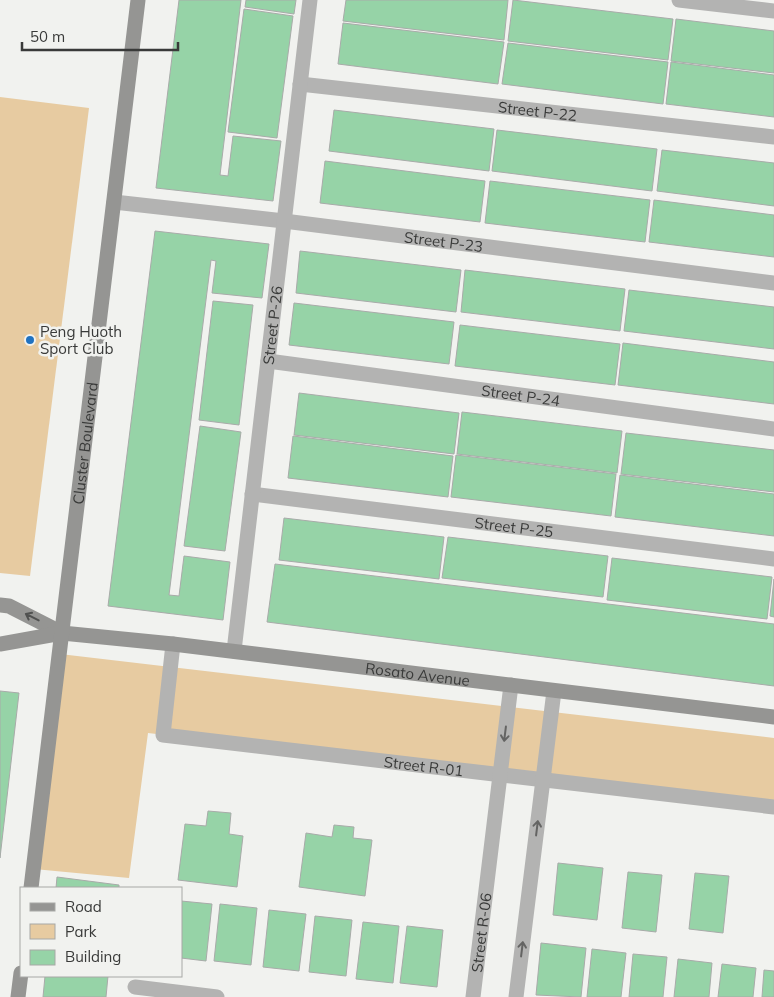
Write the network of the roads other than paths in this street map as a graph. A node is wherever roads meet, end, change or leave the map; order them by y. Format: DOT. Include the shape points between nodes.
graph roads {
  1 [pos="138,0"];
  2 [pos="310,0"];
  3 [pos="679,0"];
  4 [pos="774,11"];
  5 [pos="300,84"];
  6 [pos="774,137"];
  7 [pos="114,202"];
  8 [pos="284,221"];
  9 [pos="774,283"];
  10 [pos="268,361"];
  11 [pos="774,429"];
  12 [pos="252,494"];
  13 [pos="774,559"];
  14 [pos="0,605"];
  15 [pos="62,633"];
  16 [pos="0,644"];
  17 [pos="173,644"];
  18 [pos="234,652"];
  19 [pos="511,685"];
  20 [pos="554,690"];
  21 [pos="774,717"];
  22 [pos="500,774"];
  23 [pos="543,779"];
  24 [pos="774,807"];
  25 [pos="32,887"];
  26 [pos="20,977"];
  27 [pos="134,987"];
  28 [pos="209,996"];
  29 [pos="18,997"];
  30 [pos="473,997"];
  31 [pos="516,997"];
  1 -- 7 [label="street, Cluster Boulevard"];
  2 -- 5 [label="street, Street P-26"];
  3 -- 4 [label="street"];
  5 -- 6 [label="street, Street P-22"];
  5 -- 8 [label="street, Street P-26"];
  7 -- 8 [label="street, Street P-23"];
  7 -- 15 [label="street, Cluster Boulevard"];
  8 -- 9 [label="street, Street P-23"];
  8 -- 10 [label="street, Street P-26"];
  10 -- 11 [label="street, Street P-24"];
  10 -- 12 [label="street, Street P-26"];
  12 -- 13 [label="street, Street P-25"];
  12 -- 18 [label="street, Street P-26"];
  15 -- 14 [label="street, Rosato Avenue, one-way" via="9,606"];
  15 -- 16 [label="street, Rosato Avenue"];
  15 -- 17 [label="street, Rosato Avenue"];
  15 -- 25 [label="street, Cluster Boulevard"];
  17 -- 18 [label="street, Rosato Avenue"];
  17 -- 22 [label="street, Street R-01" via="162,735"];
  18 -- 19 [label="street, Rosato Avenue"];
  19 -- 20 [label="street, Rosato Avenue"];
  19 -- 22 [label="street, Street R-06, one-way"];
  20 -- 21 [label="street, Rosato Avenue"];
  20 -- 23 [label="street"];
  22 -- 23 [label="street, Street R-01"];
  22 -- 30 [label="street, Street R-06"];
  23 -- 24 [label="street, Street R-01"];
  31 -- 23 [label="street, one-way"];
  26 -- 29 [label="street"];
  27 -- 28 [label="street"];
}
